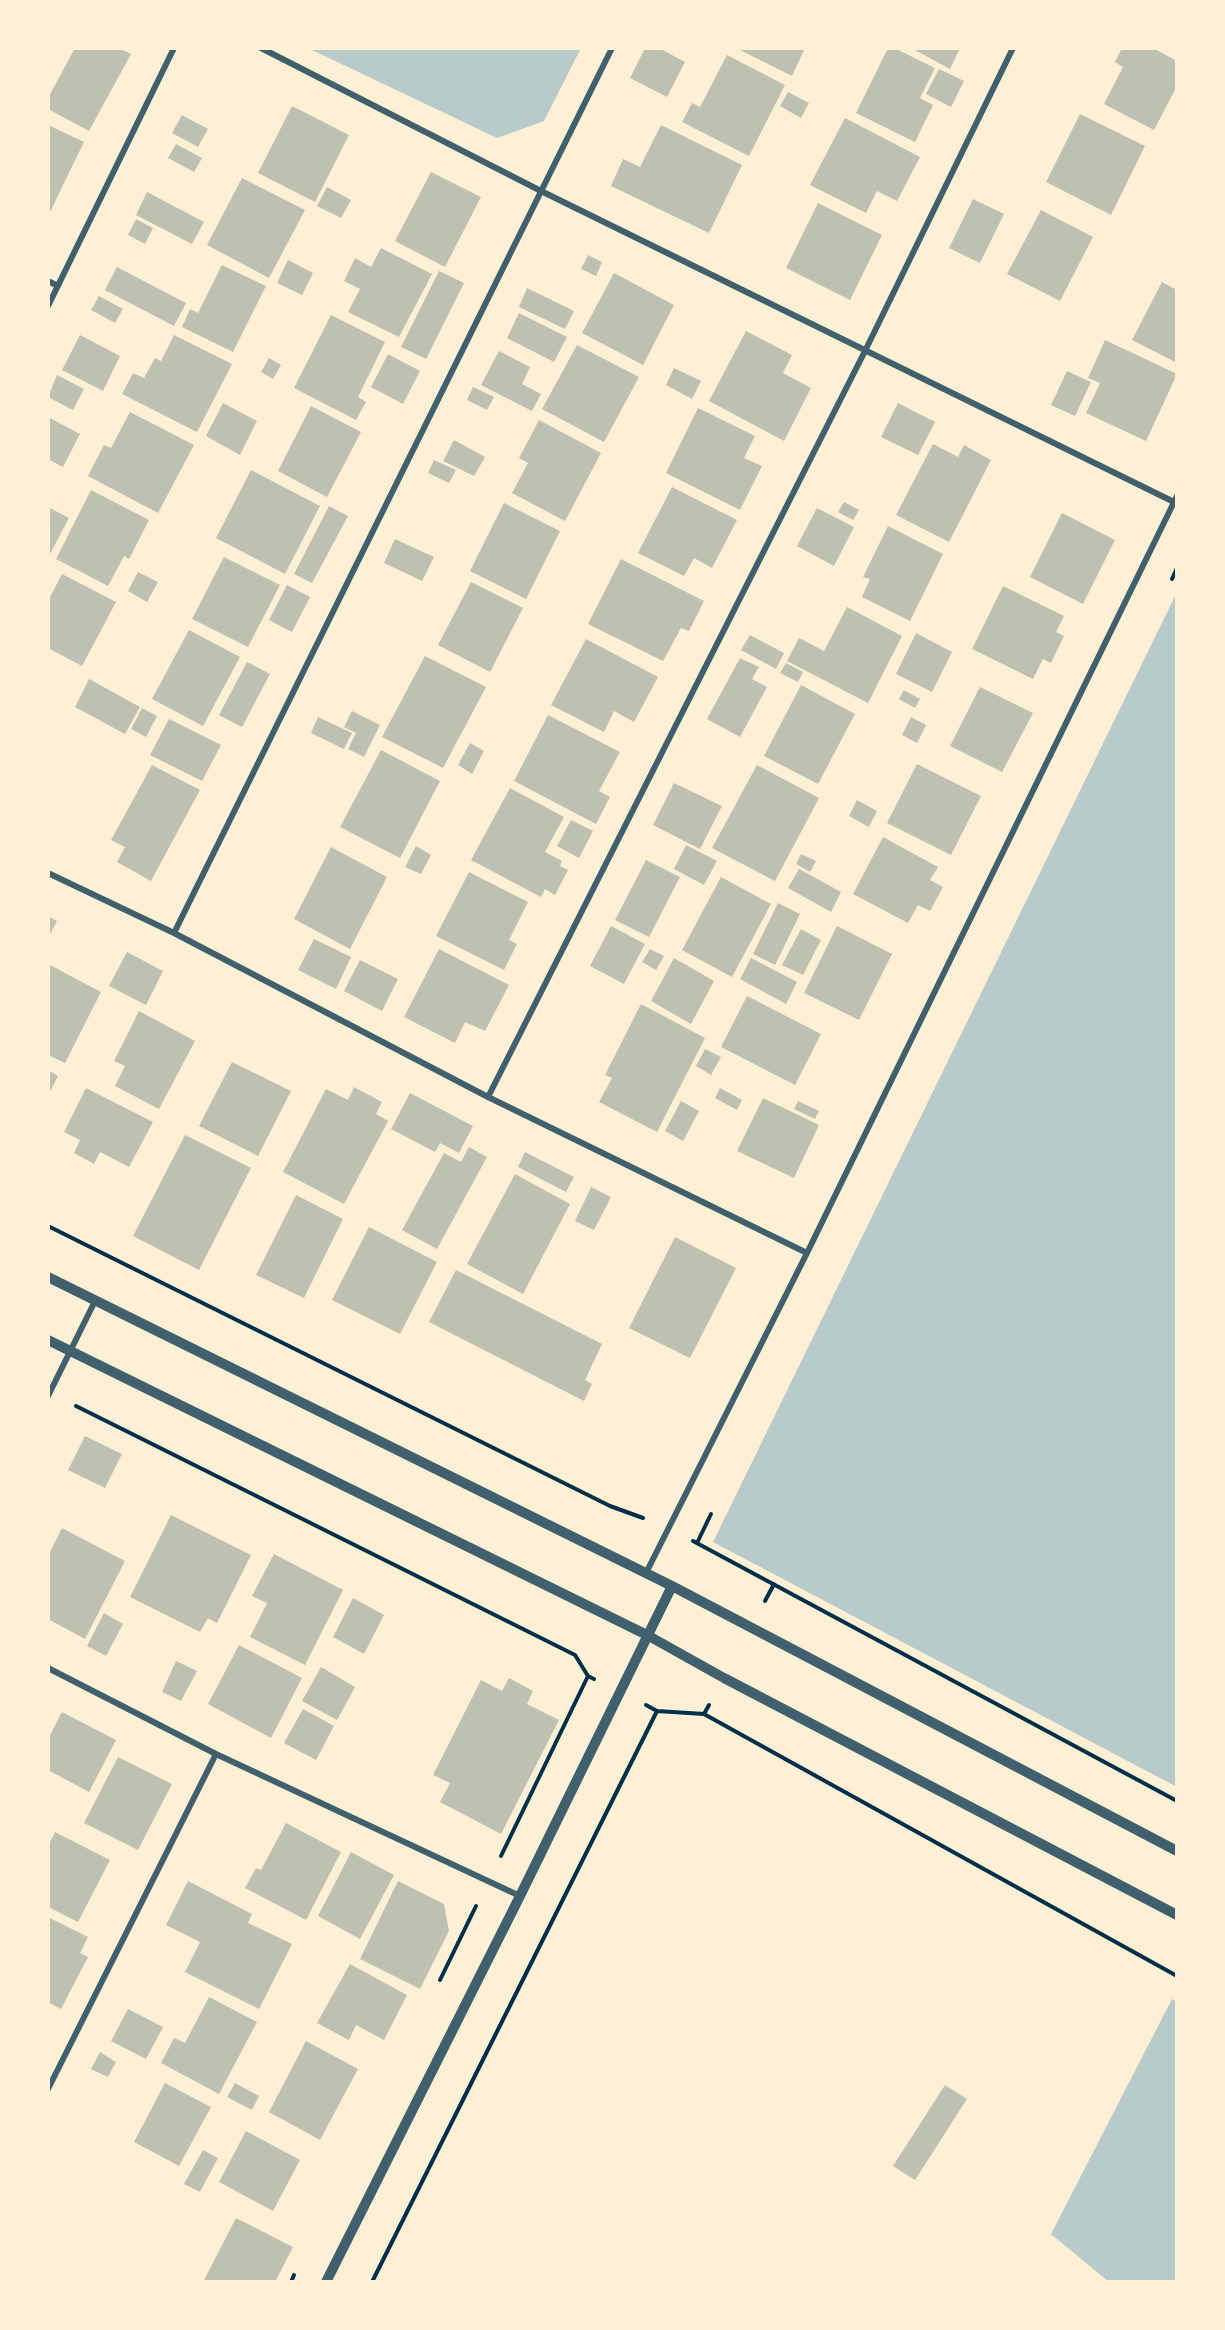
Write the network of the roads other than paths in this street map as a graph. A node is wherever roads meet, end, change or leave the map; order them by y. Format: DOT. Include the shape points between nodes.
graph roads {
  1 [pos="174,48"];
  2 [pos="261,48"];
  3 [pos="612,48"];
  4 [pos="1013,48"];
  5 [pos="541,192"];
  6 [pos="48,282"];
  7 [pos="58,286"];
  8 [pos="48,306"];
  9 [pos="866,349"];
  10 [pos="1175,499"];
  11 [pos="48,873"];
  12 [pos="174,933"];
  13 [pos="488,1097"];
  14 [pos="807,1253"];
  15 [pos="48,1277"];
  16 [pos="95,1300"];
  17 [pos="48,1340"];
  18 [pos="71,1351"];
  19 [pos="49,1395"];
  20 [pos="646,1573"];
  21 [pos="672,1586"];
  22 [pos="647,1635"];
  23 [pos="48,1668"];
  24 [pos="216,1754"];
  25 [pos="1177,1851"];
  26 [pos="520,1896"];
  27 [pos="1177,1915"];
  28 [pos="48,2089"];
  29 [pos="327,2282"];
  1 -- 7 [label="street"];
  2 -- 5 [label="street"];
  3 -- 5 [label="street"];
  4 -- 9 [label="street"];
  5 -- 9 [label="street"];
  5 -- 12 [label="street"];
  6 -- 7 [label="street"];
  7 -- 8 [label="street"];
  9 -- 10 [label="street"];
  9 -- 13 [label="street"];
  10 -- 14 [label="street"];
  11 -- 12 [label="street"];
  12 -- 13 [label="street"];
  13 -- 14 [label="street"];
  14 -- 20 [label="street"];
  15 -- 16 [label="street"];
  16 -- 18 [label="street"];
  16 -- 20 [label="street"];
  17 -- 18 [label="street"];
  18 -- 19 [label="street"];
  18 -- 22 [label="street"];
  20 -- 21 [label="street"];
  21 -- 22 [label="street"];
  21 -- 25 [label="street"];
  22 -- 26 [label="street"];
  22 -- 27 [label="street"];
  23 -- 24 [label="street"];
  24 -- 26 [label="street"];
  24 -- 28 [label="street"];
  26 -- 29 [label="street"];
}
